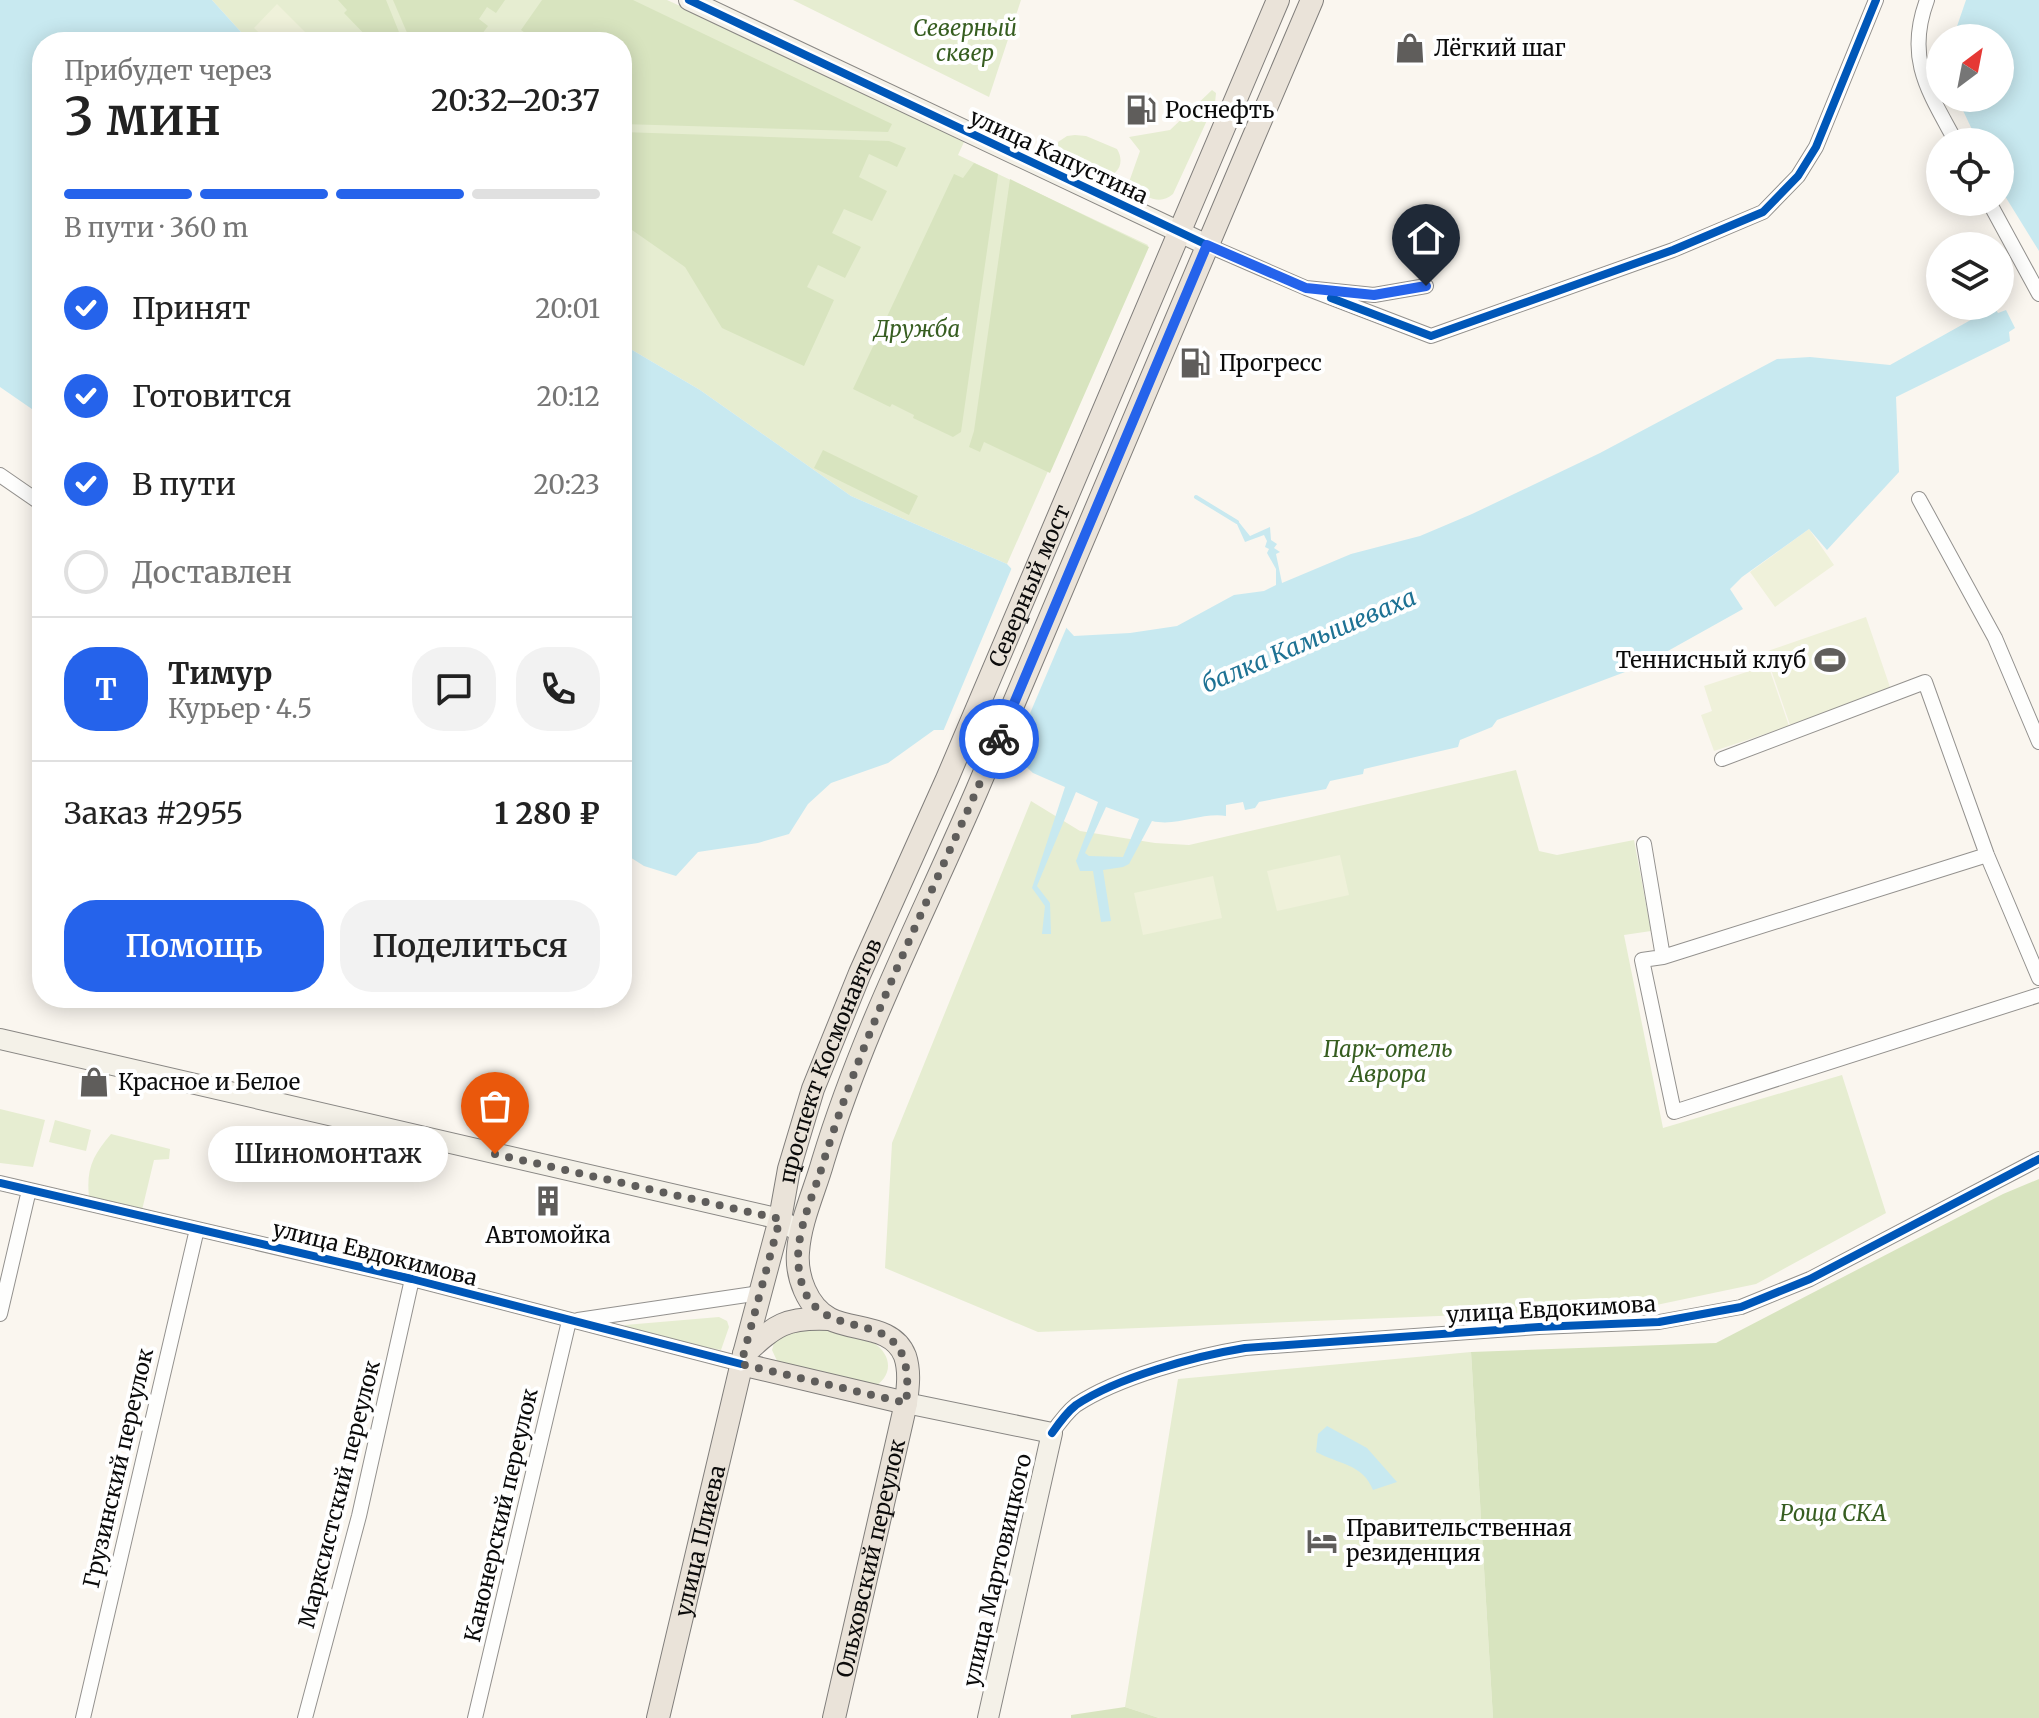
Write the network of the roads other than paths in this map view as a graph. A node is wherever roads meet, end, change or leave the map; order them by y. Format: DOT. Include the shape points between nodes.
graph roads {
  1 [pos="689,0"];
  2 [pos="1278,0"];
  3 [pos="1312,0"];
  4 [pos="1876,0"];
  5 [pos="1927,0"];
  6 [pos="1948,128"];
  7 [pos="1997,216"];
  8 [pos="1179,232"];
  9 [pos="1207,245"];
  10 [pos="1426,286"];
  11 [pos="1306,288"];
  12 [pos="2039,294"];
  13 [pos="0,475"];
  14 [pos="32,497"];
  15 [pos="1919,499"];
  16 [pos="2039,742"];
  17 [pos="1722,759"];
  18 [pos="947,779"];
  19 [pos="976,792"];
  20 [pos="1644,844"];
  21 [pos="1987,855"];
  22 [pos="1663,957"];
  23 [pos="2039,978"];
  24 [pos="2039,995"];
  25 [pos="0,1039"];
  26 [pos="2039,1159"];
  27 [pos="0,1183"];
  28 [pos="29,1190"];
  29 [pos="780,1219"];
  30 [pos="197,1229"];
  31 [pos="799,1242"];
  32 [pos="412,1279"];
  33 [pos="760,1293"];
  34 [pos="0,1314"];
  35 [pos="829,1319"];
  36 [pos="569,1321"];
  37 [pos="742,1359"];
  38 [pos="906,1403"];
  39 [pos="1052,1433"];
  40 [pos="83,1718"];
  41 [pos="305,1718"];
  42 [pos="475,1718"];
  43 [pos="658,1718"];
  44 [pos="834,1718"];
  45 [pos="988,1718"];
  1 -- 8 [label="street, улица Капустина"];
  2 -- 8 [label="main road"];
  3 -- 9 [label="main road"];
  4 -- 11 [label="street" via="1816,147 1798,176 1763,212 1673,250 1431,336"];
  5 -- 6 [label="street" via="1919,20 1922,79"];
  7 -- 12 [label="street"];
  8 -- 9 [label="street, улица Капустина"];
  8 -- 18 [label="main road, Северный мост"];
  9 -- 11 [label="street, улица Капустина"];
  9 -- 19 [label="main road, Северный мост"];
  10 -- 11 [label="street, улица Капустина" via="1374,295"];
  13 -- 14 [label="street"];
  15 -- 16 [label="street" via="1995,638"];
  17 -- 21 [label="street" via="1925,682"];
  18 -- 29 [label="main road, проспект Космонавтов" via="813,1089"];
  19 -- 31 [label="main road, проспект Космонавтов" via="841,1102"];
  20 -- 22 [label="street"];
  21 -- 22 [label="street"];
  21 -- 23 [label="street"];
  22 -- 24 [label="street" via="1642,960 1674,1112"];
  25 -- 29 [label="street"];
  26 -- 39 [label="street, улица Евдокимова" via="1810,1279 1741,1307 1659,1322 1217,1352 1096,1394 1074,1406"];
  27 -- 28 [label="street, улица Евдокимова"];
  28 -- 30 [label="street, улица Евдокимова"];
  28 -- 34 [label="street"];
  29 -- 31 [label="street" via="799,1235"];
  29 -- 33 [label="main road, проспект Космонавтов"];
  30 -- 32 [label="street, улица Евдокимова"];
  30 -- 40 [label="street, Грузинский переулок"];
  31 -- 35 [label="main road" via="801,1283"];
  32 -- 36 [label="street, улица Евдокимова"];
  32 -- 41 [label="street, Марксистский переулок" via="359,1516"];
  33 -- 36 [label="street"];
  33 -- 37 [label="main road, проспект Космонавтов"];
  35 -- 37 [label="main road" via="783,1322"];
  35 -- 38 [label="main road, Ольховский переулок" via="885,1335 898,1344 908,1370"];
  36 -- 37 [label="street, улица Евдокимова"];
  36 -- 42 [label="street, Канонерский переулок"];
  37 -- 38 [label="main road, улица Евдокимова"];
  37 -- 43 [label="main road, улица Плиева"];
  38 -- 39 [label="street, улица Евдокимова"];
  38 -- 44 [label="main road, Ольховский переулок"];
  39 -- 45 [label="street, улица Мартовицкого"];
}
